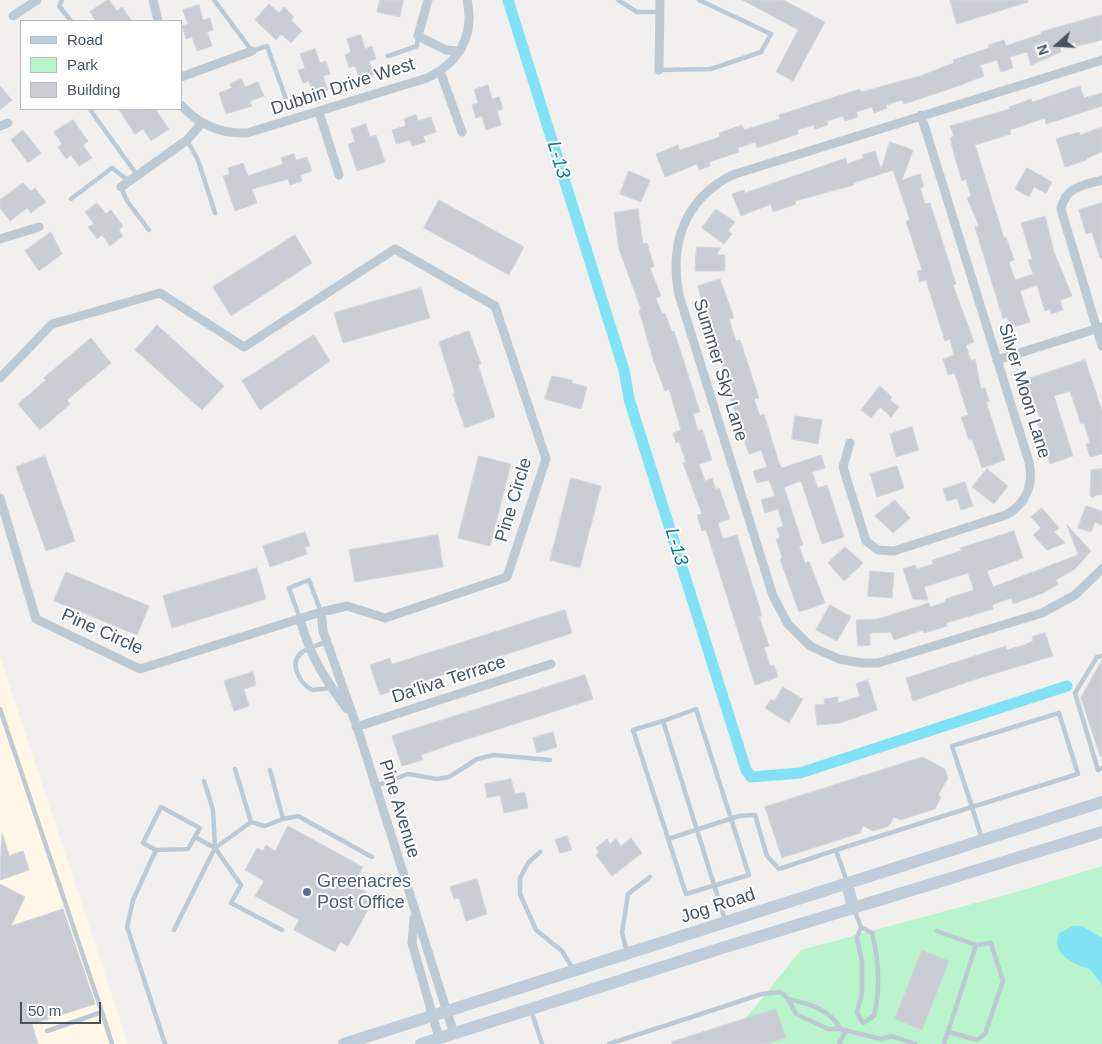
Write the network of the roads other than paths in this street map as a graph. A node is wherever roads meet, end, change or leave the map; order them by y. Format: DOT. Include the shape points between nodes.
graph roads {
  1 [pos="37,0"];
  2 [pos="62,0"];
  3 [pos="153,0"];
  4 [pos="214,0"];
  5 [pos="428,0"];
  6 [pos="467,0"];
  7 [pos="618,0"];
  8 [pos="660,0"];
  9 [pos="699,0"];
  10 [pos="715,0"];
  11 [pos="712,6"];
  12 [pos="660,12"];
  13 [pos="13,16"];
  14 [pos="69,20"];
  15 [pos="158,20"];
  16 [pos="418,36"];
  17 [pos="252,51"];
  18 [pos="460,52"];
  19 [pos="388,56"];
  20 [pos="1102,60"];
  21 [pos="660,70"];
  22 [pos="440,71"];
  23 [pos="182,77"];
  24 [pos="286,99"];
  25 [pos="182,106"];
  26 [pos="92,111"];
  27 [pos="318,112"];
  28 [pos="921,115"];
  29 [pos="202,123"];
  30 [pos="462,132"];
  31 [pos="187,140"];
  32 [pos="137,175"];
  33 [pos="339,175"];
  34 [pos="1102,180"];
  35 [pos="125,184"];
  36 [pos="71,199"];
  37 [pos="215,213"];
  38 [pos="39,227"];
  39 [pos="149,230"];
  40 [pos="0,239"];
  41 [pos="1099,328"];
  42 [pos="1102,346"];
  43 [pos="997,360"];
  44 [pos="0,378"];
  45 [pos="850,443"];
  46 [pos="0,498"];
  47 [pos="1100,574"];
  48 [pos="321,612"];
  49 [pos="300,619"];
  50 [pos="327,642"];
  51 [pos="308,649"];
  52 [pos="1102,656"];
  53 [pos="551,664"];
  54 [pos="342,687"];
  55 [pos="331,688"];
  56 [pos="0,709"];
  57 [pos="352,715"];
  58 [pos="664,721"];
  59 [pos="356,727"];
  60 [pos="550,760"];
  61 [pos="236,769"];
  62 [pos="1100,769"];
  63 [pos="270,770"];
  64 [pos="204,781"];
  65 [pos="376,786"];
  66 [pos="1102,802"];
  67 [pos="972,807"];
  68 [pos="283,819"];
  69 [pos="731,819"];
  70 [pos="251,822"];
  71 [pos="697,829"];
  72 [pos="1102,832"];
  73 [pos="195,837"];
  74 [pos="668,839"];
  75 [pos="983,840"];
  76 [pos="215,848"];
  77 [pos="156,850"];
  78 [pos="836,850"];
  79 [pos="540,852"];
  80 [pos="372,857"];
  81 [pos="650,877"];
  82 [pos="848,883"];
  83 [pos="714,886"];
  84 [pos="853,908"];
  85 [pos="414,913"];
  86 [pos="725,922"];
  87 [pos="861,927"];
  88 [pos="174,930"];
  89 [pos="282,930"];
  90 [pos="937,931"];
  91 [pos="976,945"];
  92 [pos="628,953"];
  93 [pos="574,970"];
  94 [pos="788,999"];
  95 [pos="531,1009"];
  96 [pos="446,1011"];
  97 [pos="102,1012"];
  98 [pos="431,1016"];
  99 [pos="863,1023"];
  100 [pos="840,1029"];
  101 [pos="47,1031"];
  102 [pos="846,1032"];
  103 [pos="949,1032"];
  104 [pos="860,1033"];
  105 [pos="454,1034"];
  106 [pos="874,1037"];
  107 [pos="439,1038"];
  108 [pos="881,1039"];
  109 [pos="112,1044"];
  110 [pos="165,1044"];
  111 [pos="344,1044"];
  112 [pos="421,1044"];
  113 [pos="542,1044"];
  114 [pos="610,1044"];
  115 [pos="839,1044"];
  116 [pos="873,1044"];
  117 [pos="884,1044"];
  118 [pos="915,1044"];
  119 [pos="944,1044"];
  1 -- 13 [label="street"];
  2 -- 14 [label="lane" via="59,6"];
  3 -- 15 [label="street"];
  4 -- 17 [label="lane"];
  5 -- 16 [label="street"];
  6 -- 18 [label="street, Dubbin Drive West" via="468,32"];
  7 -- 12 [label="lane" via="638,12"];
  8 -- 12 [label="street"];
  9 -- 11 [label="lane"];
  10 -- 11 [label="lane"];
  11 -- 21 [label="lane" via="771,34 761,52 711,69"];
  12 -- 21 [label="street"];
  16 -- 18 [label="street" via="446,50"];
  16 -- 19 [label="lane" via="417,46"];
  17 -- 23 [label="street"];
  17 -- 24 [label="lane" via="267,46"];
  18 -- 22 [label="street, Dubbin Drive West"];
  20 -- 28 [label="street, Summer Sky Lane"];
  22 -- 27 [label="street, Dubbin Drive West"];
  22 -- 30 [label="street"];
  25 -- 29 [label="street, Dubbin Drive West"];
  26 -- 32 [label="lane"];
  27 -- 29 [label="street, Dubbin Drive West" via="247,133 230,133"];
  27 -- 33 [label="street"];
  28 -- 43 [label="street, Silver Moon Lane"];
  28 -- 47 [label="street, Summer Sky Lane" via="732,176 700,199 680,233 675,260 680,295 773,596 788,624 810,646 839,660 878,663 1042,613 1075,595"];
  29 -- 31 [label="street"];
  31 -- 32 [label="street"];
  31 -- 37 [label="lane" via="198,160"];
  32 -- 35 [label="street"];
  34 -- 41 [label="street" via="1072,189 1062,201 1061,209"];
  35 -- 36 [label="lane" via="112,168"];
  35 -- 39 [label="lane" via="126,201"];
  38 -- 40 [label="street"];
  41 -- 42 [label="street"];
  41 -- 43 [label="street"];
  43 -- 45 [label="street, Silver Moon Lane" via="1031,470 1028,493 1006,516 894,551 878,550 866,541 842,466"];
  44 -- 48 [label="street, Pine Circle" via="52,324 160,293 244,347 395,249 495,306 546,459 507,577 386,618 347,606"];
  46 -- 49 [label="street, Pine Circle" via="36,619 140,669"];
  48 -- 49 [label="street, Pine Circle"];
  48 -- 49 [label="lane" via="309,580 289,588"];
  48 -- 50 [label="street, Pine Avenue"];
  49 -- 51 [label="street, Pine Avenue"];
  50 -- 51 [label="lane"];
  50 -- 54 [label="street, Pine Avenue"];
  51 -- 55 [label="street, Pine Avenue"];
  51 -- 55 [label="lane" via="302,651 296,660 300,680 312,690"];
  52 -- 62 [label="lane" via="1097,657 1075,693"];
  53 -- 59 [label="street, Da'liva Terrace"];
  54 -- 55 [label="lane"];
  54 -- 57 [label="street, Pine Avenue"];
  55 -- 57 [label="street, Pine Avenue"];
  56 -- 97 [label="lane"];
  57 -- 59 [label="street, Pine Avenue"];
  58 -- 69 [label="lane" via="696,709"];
  58 -- 71 [label="lane"];
  58 -- 74 [label="lane" via="633,730"];
  59 -- 65 [label="street, Pine Avenue"];
  60 -- 65 [label="lane" via="494,755 477,759 449,777 437,779 408,774"];
  61 -- 70 [label="lane"];
  63 -- 68 [label="lane"];
  64 -- 76 [label="lane" via="213,810"];
  65 -- 85 [label="street, Pine Avenue"];
  66 -- 75 [label="main road, Jog Road"];
  67 -- 67 [label="lane" via="1078,774 1059,713 952,746"];
  67 -- 75 [label="lane"];
  67 -- 78 [label="lane"];
  68 -- 70 [label="lane" via="264,826"];
  68 -- 80 [label="lane" via="298,816"];
  69 -- 71 [label="lane"];
  69 -- 78 [label="lane" via="755,815 767,856 779,869"];
  69 -- 83 [label="lane" via="749,875"];
  70 -- 76 [label="lane"];
  71 -- 74 [label="lane"];
  71 -- 83 [label="lane"];
  72 -- 84 [label="main road"];
  73 -- 76 [label="lane"];
  73 -- 77 [label="lane" via="188,849"];
  73 -- 77 [label="lane" via="200,828 161,807 143,843"];
  74 -- 83 [label="lane" via="686,894"];
  75 -- 82 [label="main road, Jog Road"];
  76 -- 88 [label="lane"];
  76 -- 89 [label="lane" via="241,885 231,903"];
  77 -- 110 [label="lane" via="133,900 127,927"];
  78 -- 82 [label="lane"];
  79 -- 93 [label="lane" via="528,863 520,878 520,894 536,930 562,951"];
  81 -- 92 [label="lane" via="628,894 622,933"];
  82 -- 84 [label="main road"];
  82 -- 86 [label="main road, Jog Road"];
  83 -- 86 [label="lane"];
  84 -- 87 [label="lane"];
  84 -- 95 [label="main road"];
  85 -- 96 [label="street, Pine Avenue"];
  85 -- 98 [label="street, Pine Avenue" via="412,943"];
  86 -- 92 [label="main road, Jog Road"];
  87 -- 99 [label="lane" via="857,938 862,962 862,993 857,1013"];
  87 -- 99 [label="lane" via="872,933 878,956 880,993 874,1016"];
  90 -- 91 [label="lane"];
  91 -- 103 [label="lane"];
  91 -- 103 [label="lane" via="991,943 1003,981 985,1034 977,1040"];
  92 -- 93 [label="main road, Jog Road"];
  93 -- 96 [label="main road, Jog Road"];
  94 -- 100 [label="lane" via="805,1002 836,1019"];
  94 -- 100 [label="lane" via="796,1014 828,1029"];
  94 -- 114 [label="lane" via="781,992 762,994"];
  95 -- 105 [label="main road"];
  95 -- 113 [label="lane"];
  96 -- 98 [label="main road, Jog Road"];
  96 -- 105 [label="street, Pine Avenue"];
  97 -- 101 [label="lane"];
  97 -- 109 [label="lane"];
  98 -- 107 [label="street, Pine Avenue"];
  98 -- 111 [label="main road, Jog Road"];
  99 -- 104 [label="lane"];
  100 -- 102 [label="lane"];
  102 -- 104 [label="lane"];
  102 -- 115 [label="lane"];
  103 -- 119 [label="lane"];
  104 -- 106 [label="lane"];
  105 -- 107 [label="main road"];
  106 -- 108 [label="lane"];
  106 -- 116 [label="lane"];
  107 -- 112 [label="main road"];
  108 -- 117 [label="lane"];
  108 -- 118 [label="lane" via="892,1036"];
}
